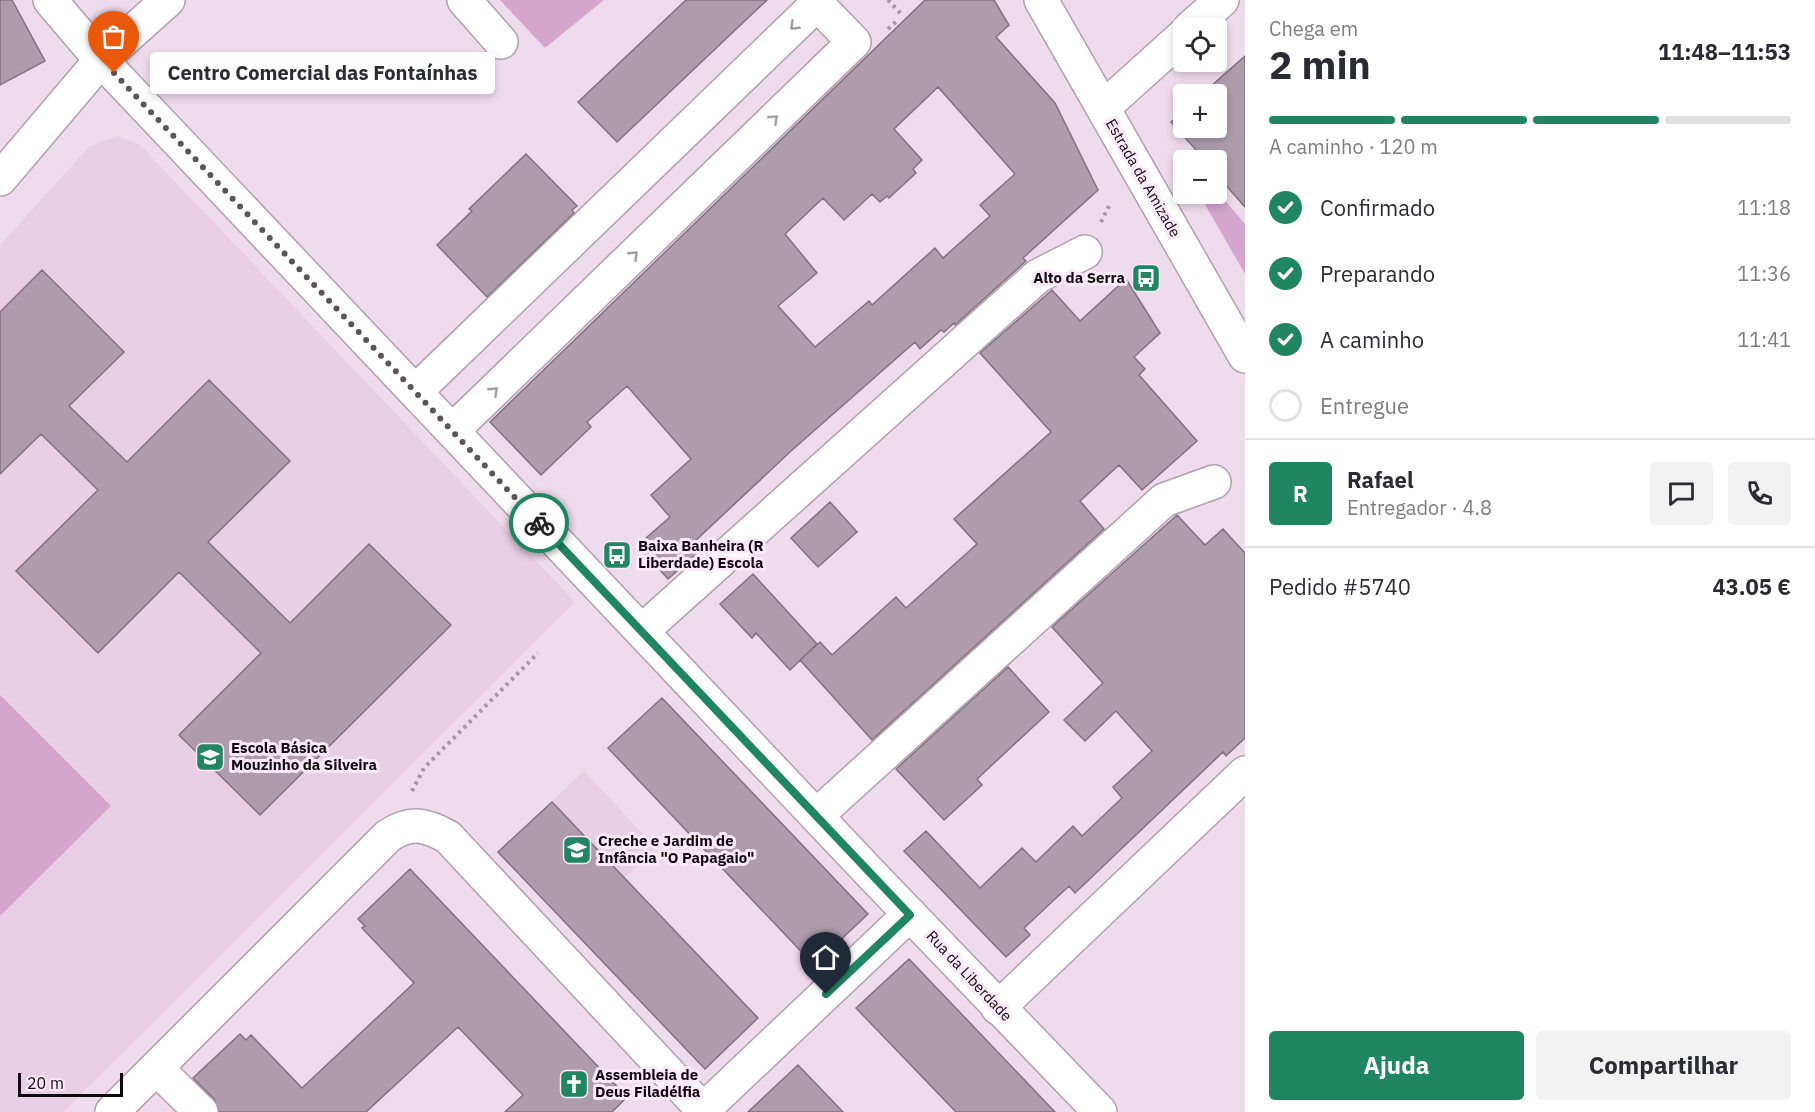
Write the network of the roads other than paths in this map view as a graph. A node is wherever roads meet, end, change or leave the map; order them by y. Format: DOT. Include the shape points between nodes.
graph roads {
  1 [pos="50,0"];
  2 [pos="168,0"];
  3 [pos="464,0"];
  4 [pos="1041,0"];
  5 [pos="1222,0"];
  6 [pos="1201,18"];
  7 [pos="501,42"];
  8 [pos="1173,45"];
  9 [pos="101,60"];
  10 [pos="1102,108"];
  11 [pos="0,179"];
  12 [pos="1085,252"];
  13 [pos="1245,356"];
  14 [pos="415,392"];
  15 [pos="452,431"];
  16 [pos="1214,482"];
  17 [pos="642,631"];
  18 [pos="1245,773"];
  19 [pos="816,816"];
  20 [pos="910,915"];
  21 [pos="998,1008"];
  22 [pos="156,1068"];
  23 [pos="122,1109"];
  24 [pos="703,1111"];
  25 [pos="201,1112"];
  26 [pos="1100,1112"];
  1 -- 9 [label="street, Rua da Liberdade"];
  2 -- 9 [label="street"];
  3 -- 7 [label="street"];
  4 -- 10 [label="street, Estrada da Amizade"];
  5 -- 6 [label="street"];
  8 -- 10 [label="street"];
  9 -- 11 [label="street"];
  9 -- 14 [label="street, Rua da Liberdade"];
  10 -- 13 [label="street, Estrada da Amizade"];
  12 -- 17 [label="street" via="1038,276"];
  14 -- 15 [label="street, Rua da Liberdade"];
  15 -- 14 [label="street, one-way" via="854,42 817,4"];
  15 -- 17 [label="street, Rua da Liberdade"];
  16 -- 19 [label="street" via="1164,500"];
  17 -- 19 [label="street, Rua da Liberdade"];
  18 -- 21 [label="street"];
  19 -- 20 [label="street, Rua da Liberdade"];
  20 -- 21 [label="street, Rua da Liberdade"];
  20 -- 24 [label="street"];
  21 -- 26 [label="street, Rua da Liberdade"];
  22 -- 23 [label="street"];
  22 -- 24 [label="street" via="388,836 409,826 427,826 448,837"];
  22 -- 25 [label="street"];
}
